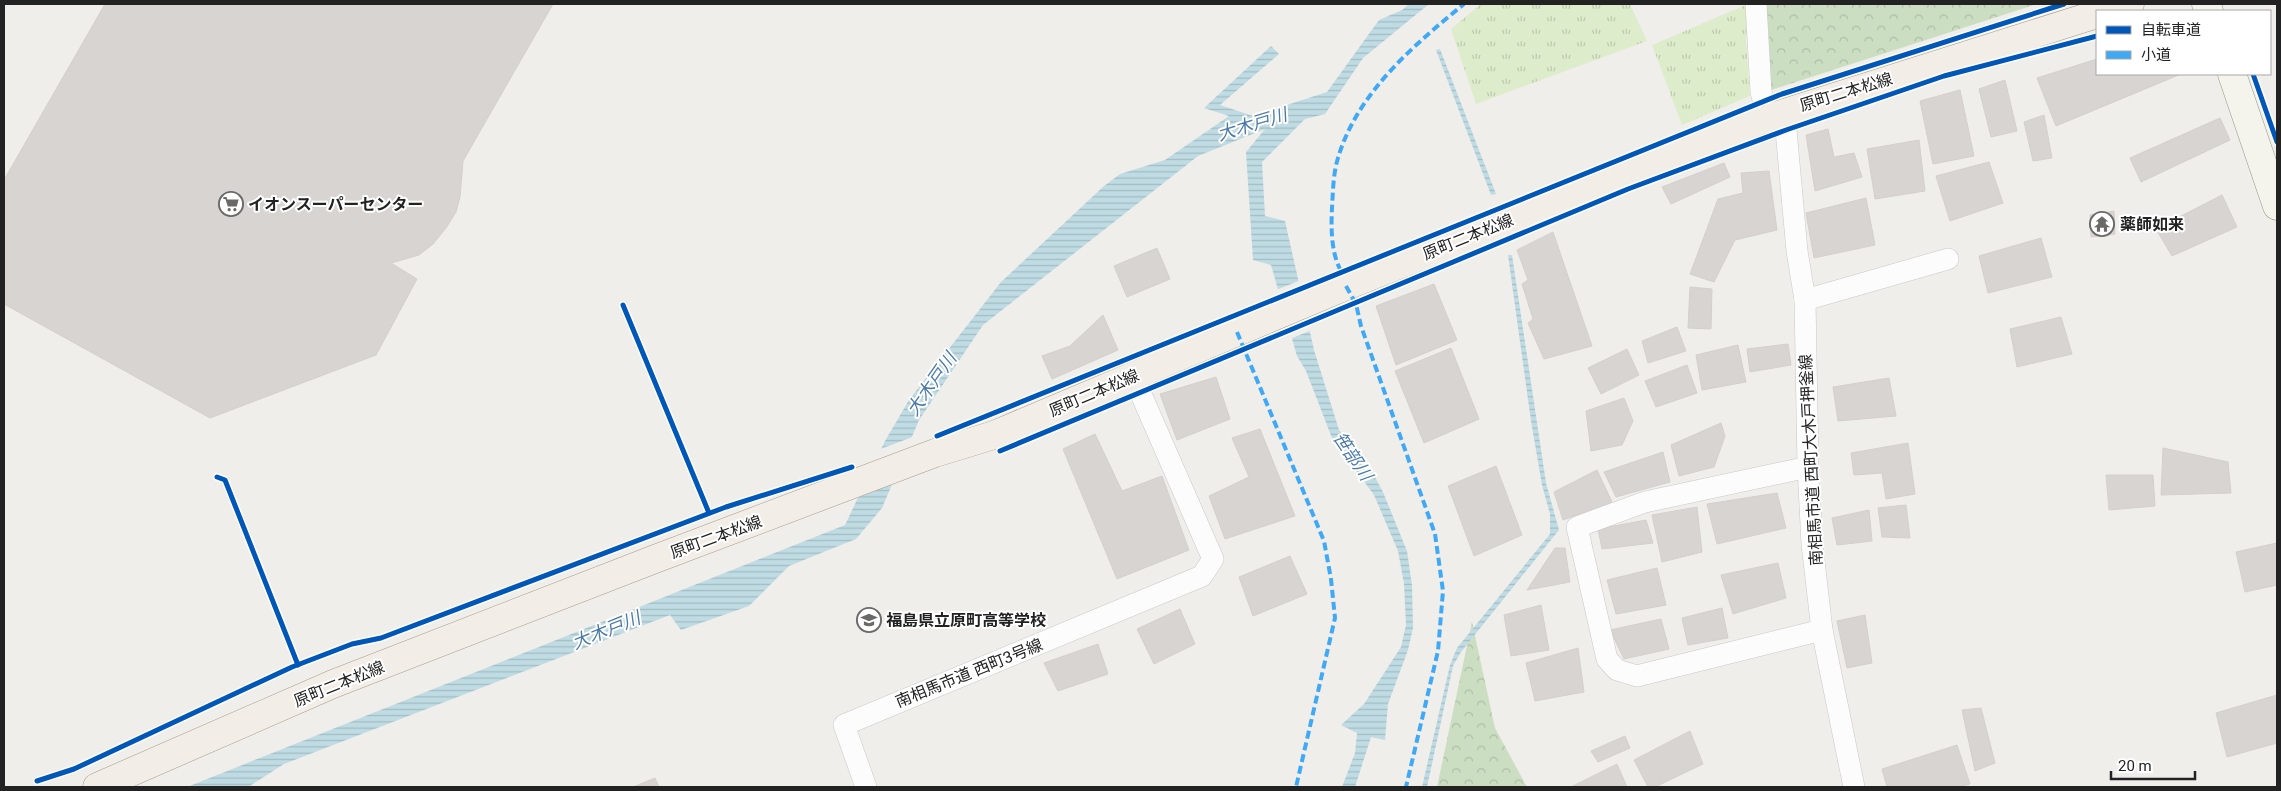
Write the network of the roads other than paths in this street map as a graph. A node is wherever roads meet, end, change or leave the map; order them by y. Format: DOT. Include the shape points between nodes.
graph roads {
  1 [pos="1756,4"];
  2 [pos="2130,4"];
  3 [pos="2110,10"];
  4 [pos="2096,14"];
  5 [pos="2232,75"];
  6 [pos="1777,124"];
  7 [pos="2277,206"];
  8 [pos="1948,259"];
  9 [pos="1804,300"];
  10 [pos="1133,376"];
  11 [pos="1808,467"];
  12 [pos="1822,630"];
  13 [pos="97,787"];
  14 [pos="866,787"];
  15 [pos="1854,787"];
  1 -- 6 [label="street, 南相馬市道 西町大木戸押釜線" via="1761,92"];
  2 -- 3 [label="main road"];
  4 -- 6 [label="main road, 原町二本松線"];
  5 -- 7 [label="street"];
  6 -- 9 [label="street, 南相馬市道 西町大木戸押釜線"];
  6 -- 10 [label="main road, 原町二本松線" via="1340,289"];
  8 -- 9 [label="street"];
  9 -- 11 [label="street, 南相馬市道 西町大木戸押釜線"];
  10 -- 13 [label="main road, 原町二本松線" via="994,435 935,453 333,684"];
  10 -- 14 [label="street, 南相馬市道 西町3号線" via="1213,559 1202,576 844,725"];
  11 -- 12 [label="street, 南相馬市道 西町大木戸押釜線" via="1812,544"];
  11 -- 12 [label="street" via="1645,502 1577,527 1607,659 1617,670 1637,676"];
  12 -- 15 [label="street, 南相馬市道 西町大木戸押釜線"];
}
